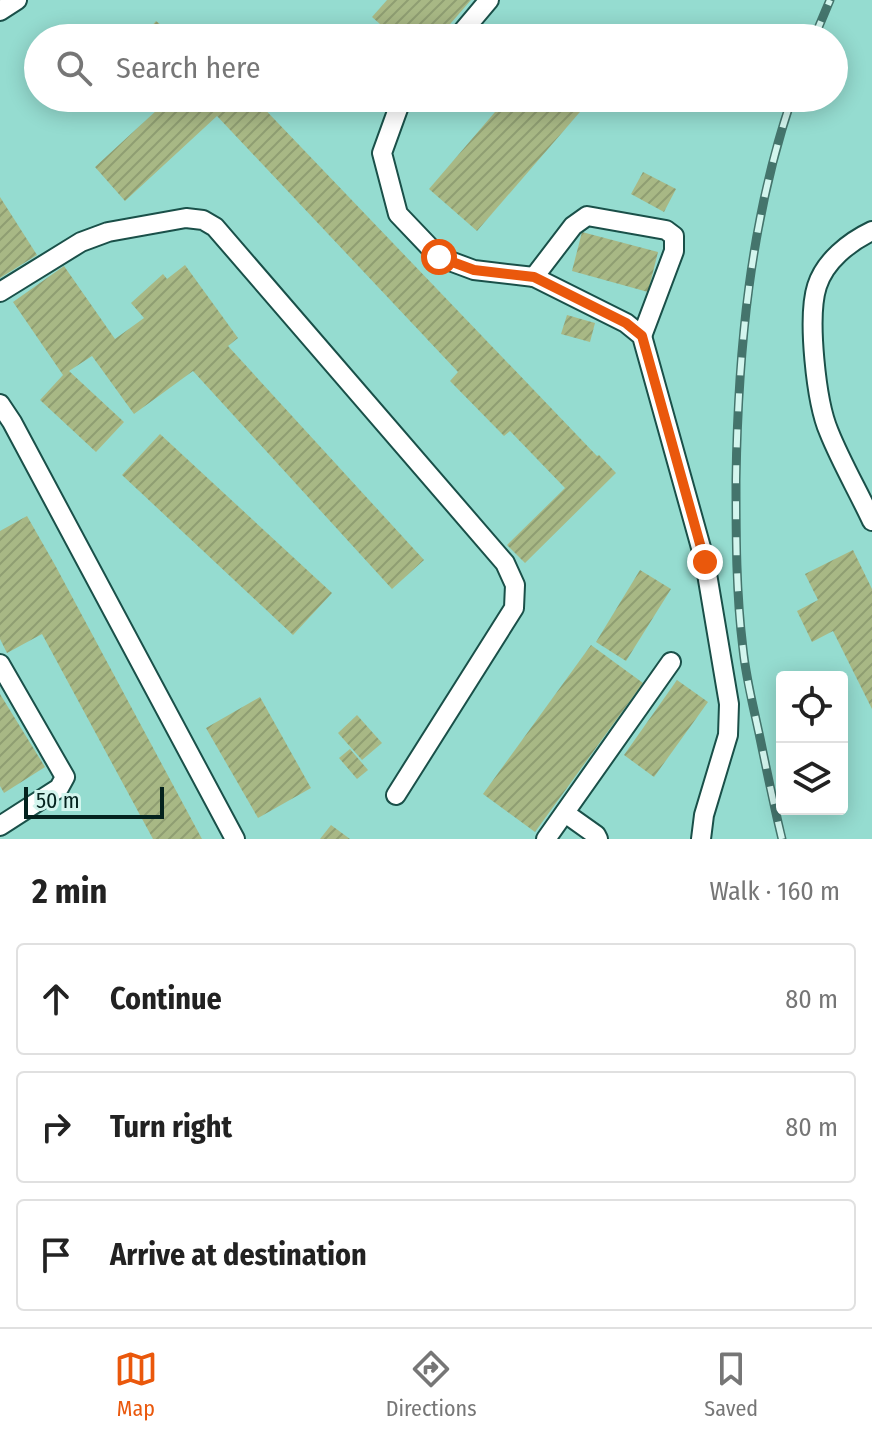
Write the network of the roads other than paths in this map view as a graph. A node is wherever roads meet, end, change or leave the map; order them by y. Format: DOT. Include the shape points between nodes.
graph roads {
  1 [pos="17,0"];
  2 [pos="489,0"];
  3 [pos="0,11"];
  4 [pos="469,24"];
  5 [pos="397,112"];
  6 [pos="872,231"];
  7 [pos="534,277"];
  8 [pos="0,292"];
  9 [pos="642,336"];
  10 [pos="0,404"];
  11 [pos="6,426"];
  12 [pos="872,521"];
  13 [pos="671,662"];
  14 [pos="0,664"];
  15 [pos="396,795"];
  16 [pos="565,813"];
  17 [pos="0,828"];
  18 [pos="4,839"];
  19 [pos="235,839"];
  20 [pos="546,839"];
  21 [pos="598,839"];
  22 [pos="701,839"];
  1 -- 3 [label="lane"];
  2 -- 4 [label="lane"];
  5 -- 7 [label="lane" via="382,153 398,214 439,257 474,270"];
  6 -- 12 [label="lane" via="843,249 827,267 813,310 815,379 828,430"];
  7 -- 9 [label="lane"];
  7 -- 9 [label="lane" via="573,226 587,216 666,230 674,236 674,251"];
  8 -- 15 [label="lane" via="81,242 108,232 186,218 203,220 215,227 505,563 515,585 514,608"];
  9 -- 22 [label="lane" via="705,562 729,704 728,735"];
  10 -- 11 [label="lane"];
  11 -- 19 [label="lane"];
  13 -- 16 [label="lane"];
  14 -- 17 [label="lane" via="65,777 59,788"];
  16 -- 20 [label="lane"];
  16 -- 21 [label="lane"];
  17 -- 18 [label="lane"];
}
